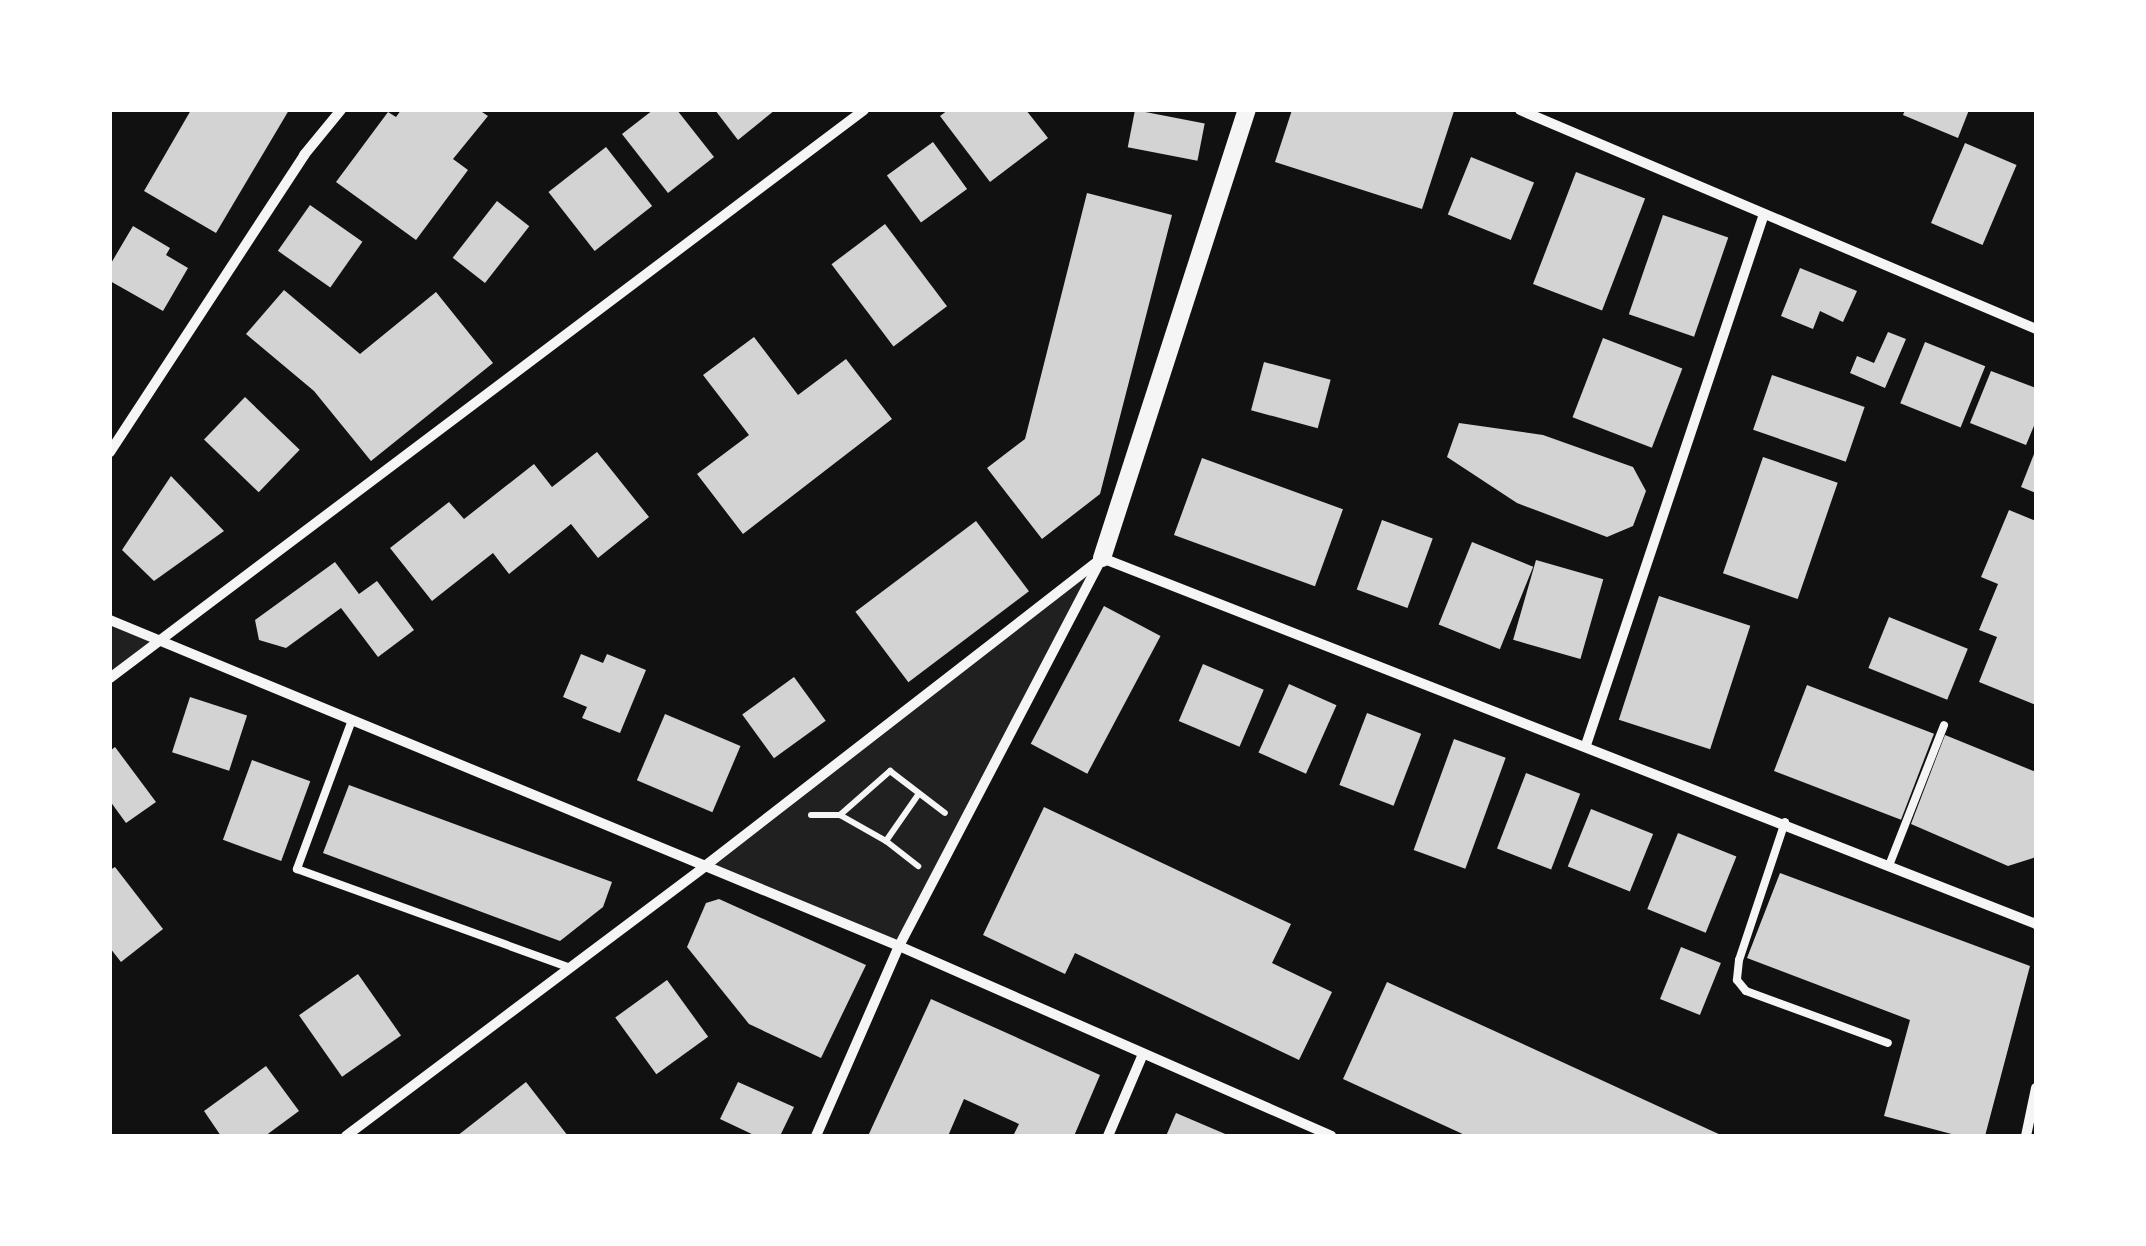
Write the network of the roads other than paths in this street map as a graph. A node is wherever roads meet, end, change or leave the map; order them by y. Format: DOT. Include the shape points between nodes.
graph roads {
  1 [pos="342,110"];
  2 [pos="864,110"];
  3 [pos="1248,110"];
  4 [pos="1520,110"];
  5 [pos="1764,214"];
  6 [pos="2036,328"];
  7 [pos="110,452"];
  8 [pos="1102,558"];
  9 [pos="110,620"];
  10 [pos="160,641"];
  11 [pos="110,678"];
  12 [pos="352,720"];
  13 [pos="1944,724"];
  14 [pos="1586,745"];
  15 [pos="1786,822"];
  16 [pos="1890,863"];
  17 [pos="705,866"];
  18 [pos="2036,924"];
  19 [pos="900,946"];
  20 [pos="568,967"];
  21 [pos="1888,1043"];
  22 [pos="1143,1054"];
  23 [pos="2036,1088"];
  24 [pos="346,1136"];
  25 [pos="816,1136"];
  26 [pos="1108,1136"];
  27 [pos="1331,1136"];
  28 [pos="2026,1136"];
  1 -- 7 [label="street" via="304,155"];
  2 -- 10 [label="street"];
  3 -- 8 [label="street"];
  4 -- 5 [label="street"];
  5 -- 6 [label="street"];
  5 -- 14 [label="street"];
  8 -- 14 [label="street"];
  8 -- 17 [label="street"];
  8 -- 19 [label="street"];
  9 -- 10 [label="street"];
  10 -- 11 [label="street"];
  10 -- 12 [label="street"];
  12 -- 17 [label="street"];
  12 -- 20 [label="lane" via="297,869"];
  13 -- 16 [label="lane"];
  14 -- 15 [label="street"];
  15 -- 16 [label="street"];
  15 -- 21 [label="lane" via="1738,980 1746,991"];
  16 -- 18 [label="street"];
  17 -- 19 [label="street"];
  17 -- 20 [label="street"];
  19 -- 22 [label="street"];
  19 -- 25 [label="street"];
  20 -- 24 [label="street"];
  22 -- 26 [label="street"];
  22 -- 27 [label="street"];
  23 -- 28 [label="street"];
}
